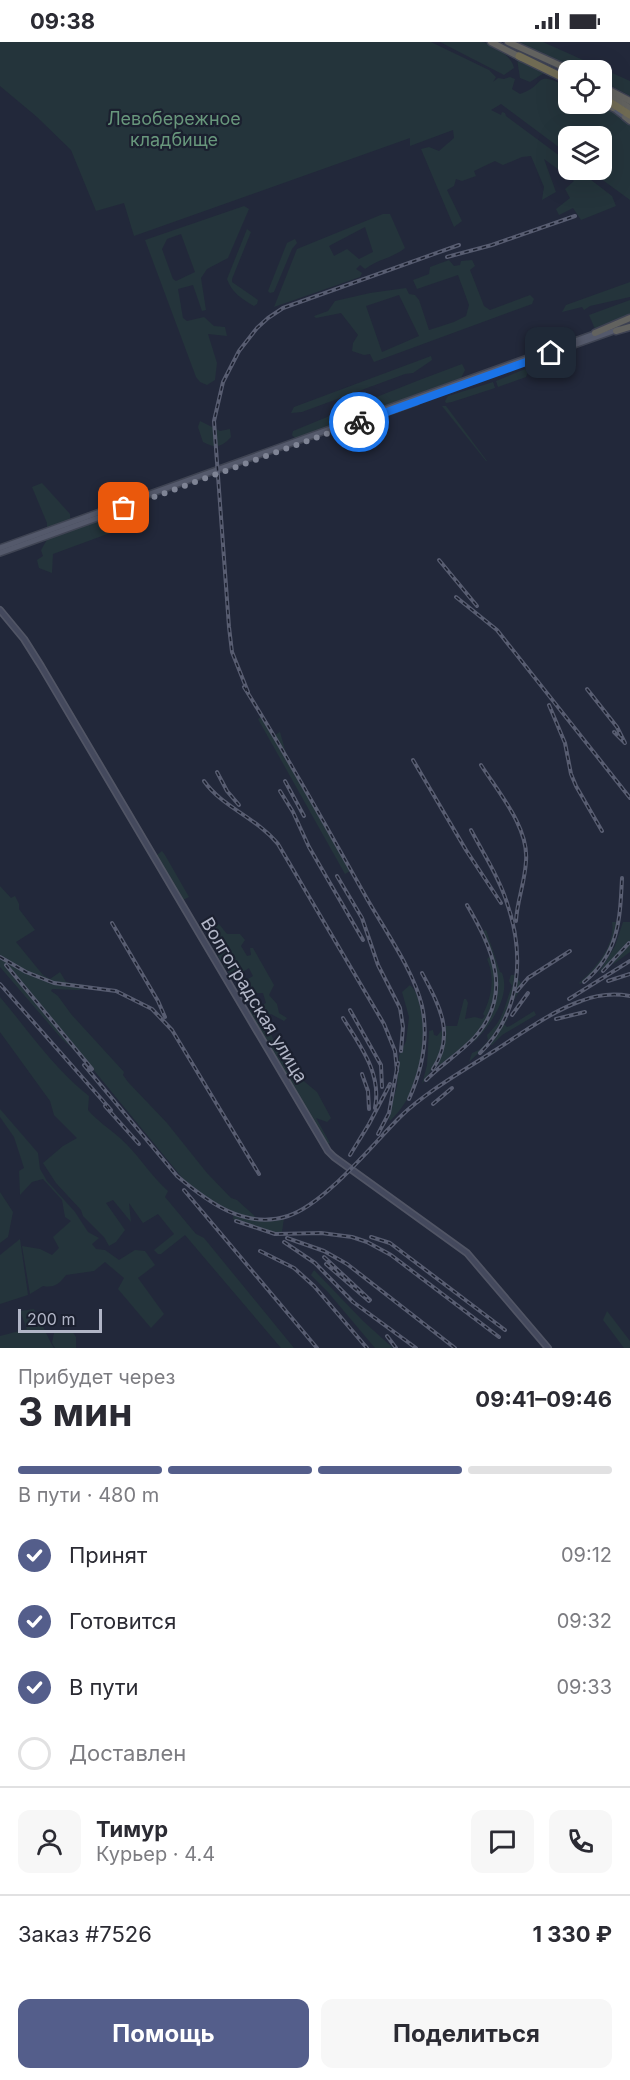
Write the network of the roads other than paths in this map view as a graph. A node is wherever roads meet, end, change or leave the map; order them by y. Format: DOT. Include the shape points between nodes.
graph roads {
  1 [pos="491,42"];
  2 [pos="508,42"];
  3 [pos="519,56"];
  4 [pos="558,66"];
  5 [pos="558,75"];
  6 [pos="612,96"];
  7 [pos="612,101"];
  8 [pos="630,101"];
  9 [pos="613,108"];
  10 [pos="629,114"];
  11 [pos="630,320"];
  12 [pos="630,326"];
  13 [pos="616,331"];
  14 [pos="595,333"];
  15 [pos="145,499"];
  16 [pos="0,550"];
  17 [pos="0,610"];
  18 [pos="548,1348"];
  1 -- 3 [label="highway"];
  2 -- 4 [label="highway"];
  3 -- 5 [label="highway"];
  6 -- 8 [label="highway"];
  7 -- 10 [label="highway"];
  9 -- 10 [label="main road"];
  11 -- 14 [label="highway"];
  12 -- 13 [label="highway"];
  13 -- 15 [label="main road"];
  14 -- 15 [label="main road"];
  15 -- 16 [label="main road"];
  17 -- 18 [label="main road, Волгоградская улица" via="41,666 328,1151 467,1253"];
}
